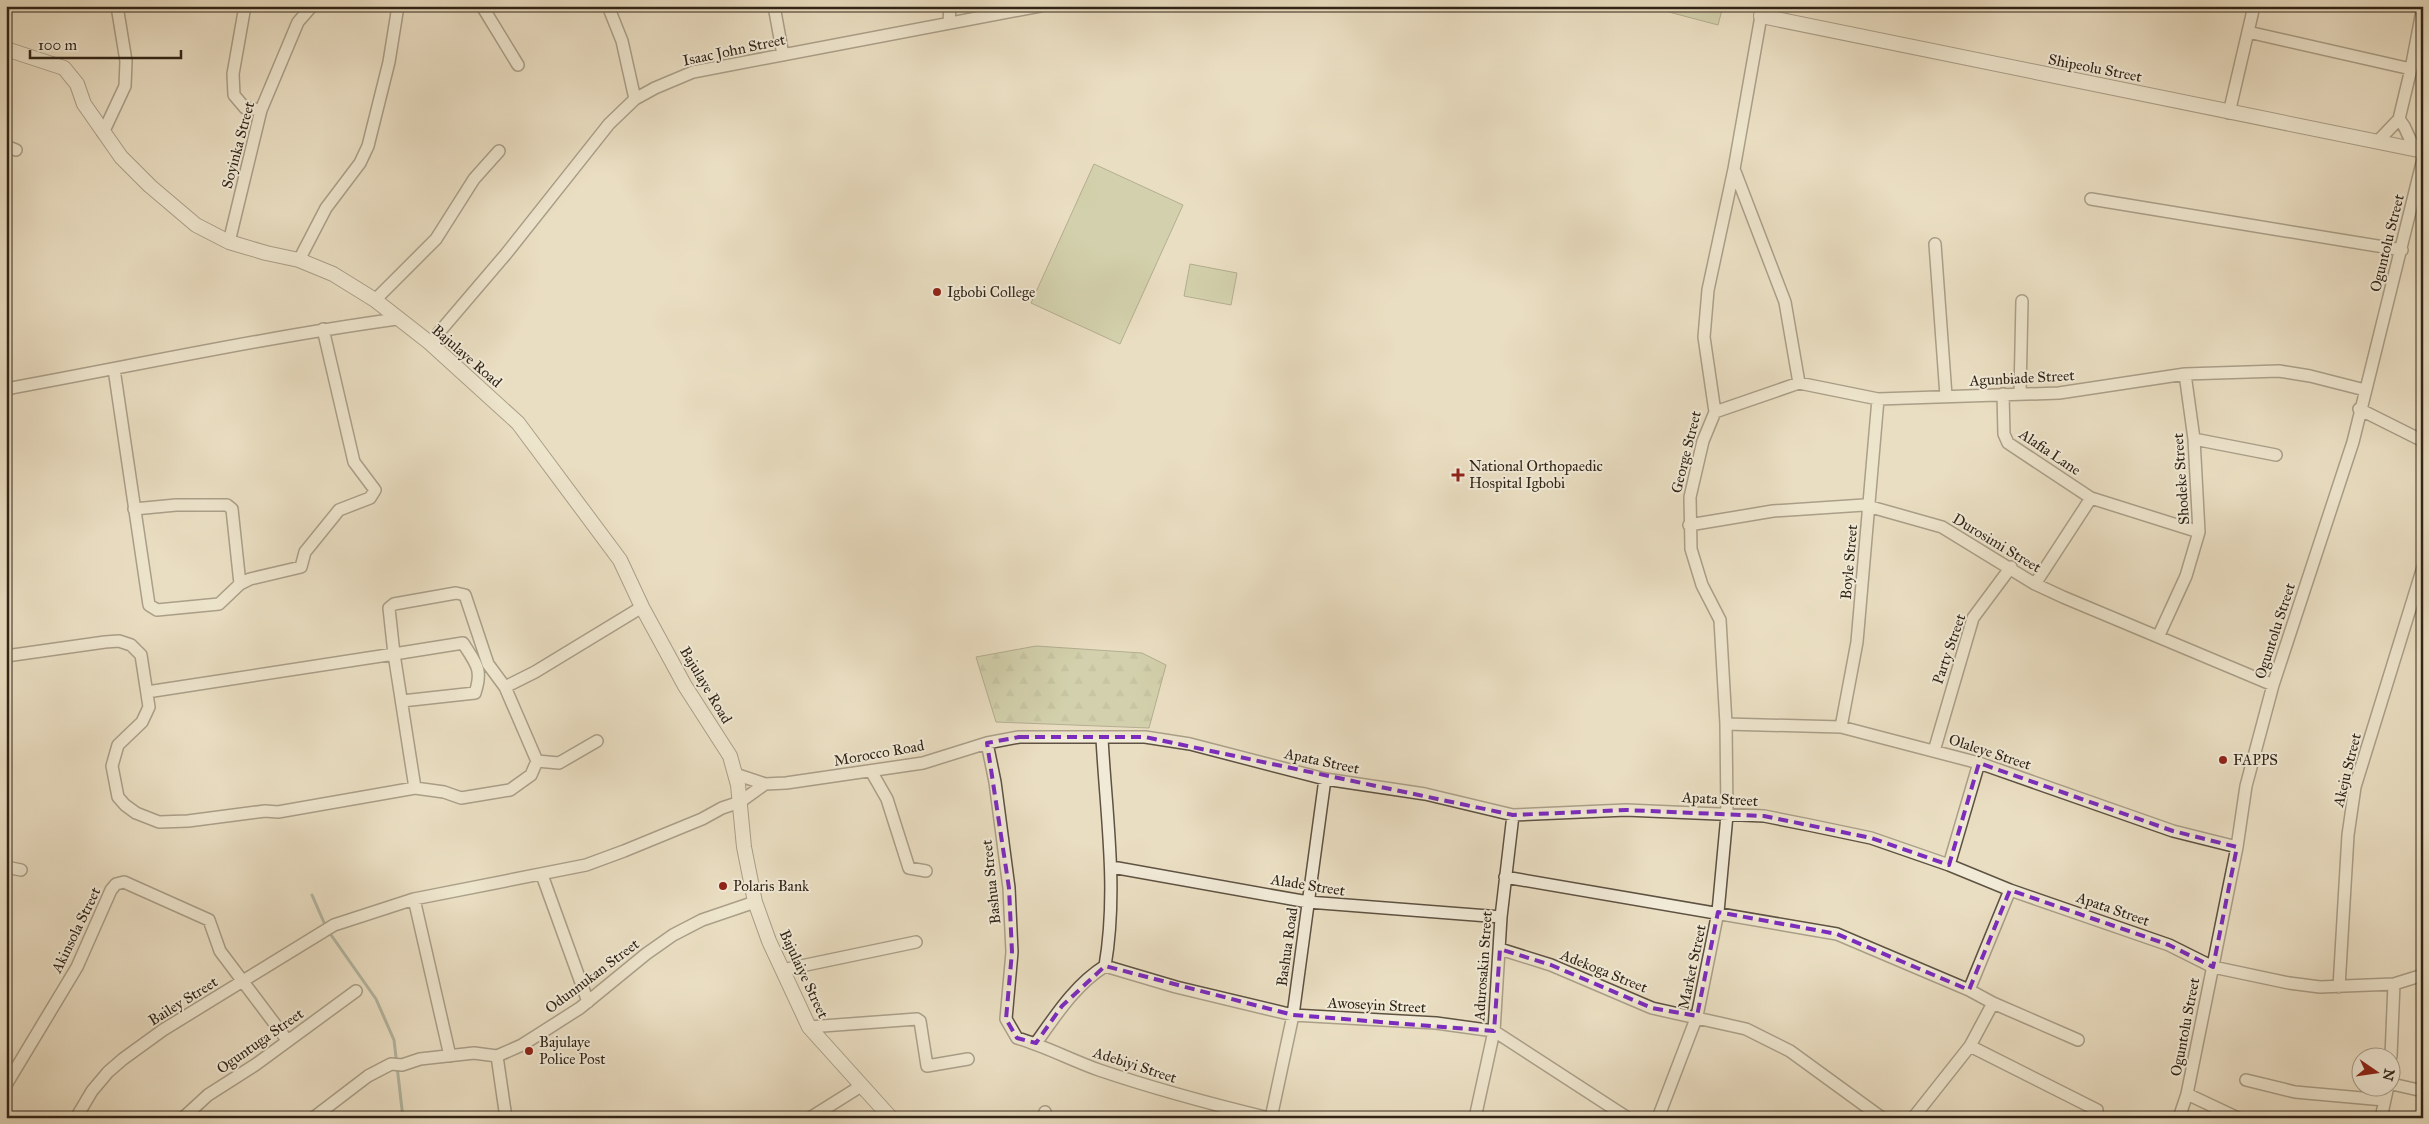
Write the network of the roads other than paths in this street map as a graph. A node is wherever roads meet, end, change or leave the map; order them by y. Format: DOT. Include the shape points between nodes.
graph roads {
  1 [pos="118,6"];
  2 [pos="245,6"];
  3 [pos="312,6"];
  4 [pos="398,6"];
  5 [pos="482,6"];
  6 [pos="608,6"];
  7 [pos="774,6"];
  8 [pos="950,6"];
  9 [pos="1040,6"];
  10 [pos="2254,6"];
  11 [pos="2423,6"];
  12 [pos="1762,11"];
  13 [pos="949,22"];
  14 [pos="2248,32"];
  15 [pos="6,49"];
  16 [pos="783,55"];
  17 [pos="518,65"];
  18 [pos="2411,69"];
  19 [pos="635,99"];
  20 [pos="261,110"];
  21 [pos="2229,113"];
  22 [pos="2399,119"];
  23 [pos="103,133"];
  24 [pos="2378,140"];
  25 [pos="499,150"];
  26 [pos="2420,153"];
  27 [pos="1734,169"];
  28 [pos="2091,199"];
  29 [pos="229,242"];
  30 [pos="1935,244"];
  31 [pos="2402,250"];
  32 [pos="299,260"];
  33 [pos="375,300"];
  34 [pos="2022,301"];
  35 [pos="397,319"];
  36 [pos="323,329"];
  37 [pos="430,343"];
  38 [pos="114,369"];
  39 [pos="2184,374"];
  40 [pos="1799,383"];
  41 [pos="6,389"];
  42 [pos="2364,390"];
  43 [pos="2003,394"];
  44 [pos="2020,394"];
  45 [pos="1946,396"];
  46 [pos="1878,399"];
  47 [pos="2359,409"];
  48 [pos="1715,412"];
  49 [pos="2194,439"];
  50 [pos="2423,442"];
  51 [pos="2276,455"];
  52 [pos="2092,498"];
  53 [pos="1869,508"];
  54 [pos="134,509"];
  55 [pos="1689,524"];
  56 [pos="2199,532"];
  57 [pos="2011,567"];
  58 [pos="2423,567"];
  59 [pos="240,584"];
  60 [pos="2036,584"];
  61 [pos="642,607"];
  62 [pos="2159,636"];
  63 [pos="394,654"];
  64 [pos="6,656"];
  65 [pos="2273,685"];
  66 [pos="504,687"];
  67 [pos="148,692"];
  68 [pos="402,701"];
  69 [pos="1726,724"];
  70 [pos="1841,727"];
  71 [pos="1102,738"];
  72 [pos="596,741"];
  73 [pos="992,742"];
  74 [pos="1934,751"];
  75 [pos="537,761"];
  76 [pos="1979,763"];
  77 [pos="871,771"];
  78 [pos="735,774"];
  79 [pos="1326,778"];
  80 [pos="765,784"];
  81 [pos="415,788"];
  82 [pos="740,802"];
  83 [pos="1513,815"];
  84 [pos="1727,815"];
  85 [pos="744,847"];
  86 [pos="2237,847"];
  87 [pos="1949,865"];
  88 [pos="6,866"];
  89 [pos="1112,867"];
  90 [pos="22,870"];
  91 [pos="926,871"];
  92 [pos="542,876"];
  93 [pos="1505,877"];
  94 [pos="2010,890"];
  95 [pos="414,899"];
  96 [pos="755,902"];
  97 [pos="1308,902"];
  98 [pos="1718,912"];
  99 [pos="1501,917"];
  100 [pos="916,942"];
  101 [pos="1500,950"];
  102 [pos="1105,966"];
  103 [pos="2213,968"];
  104 [pos="782,970"];
  105 [pos="2423,975"];
  106 [pos="244,981"];
  107 [pos="2394,984"];
  108 [pos="2339,987"];
  109 [pos="1969,990"];
  110 [pos="356,991"];
  111 [pos="588,1002"];
  112 [pos="1993,1003"];
  113 [pos="1293,1015"];
  114 [pos="1697,1016"];
  115 [pos="1006,1019"];
  116 [pos="809,1027"];
  117 [pos="1494,1031"];
  118 [pos="287,1040"];
  119 [pos="2078,1040"];
  120 [pos="1036,1043"];
  121 [pos="1970,1046"];
  122 [pos="2391,1046"];
  123 [pos="450,1056"];
  124 [pos="497,1056"];
  125 [pos="968,1059"];
  126 [pos="2246,1080"];
  127 [pos="6,1084"];
  128 [pos="861,1086"];
  129 [pos="2402,1086"];
  130 [pos="2423,1091"];
  131 [pos="2187,1094"];
  132 [pos="2385,1096"];
  133 [pos="2384,1100"];
  134 [pos="1660,1117"];
  135 [pos="76,1118"];
  136 [pos="183,1118"];
  137 [pos="313,1118"];
  138 [pos="506,1118"];
  139 [pos="810,1118"];
  140 [pos="891,1118"];
  141 [pos="1270,1118"];
  142 [pos="1475,1118"];
  143 [pos="1628,1118"];
  144 [pos="1882,1118"];
  145 [pos="1913,1118"];
  146 [pos="2097,1118"];
  147 [pos="2179,1118"];
  148 [pos="2238,1118"];
  149 [pos="2381,1118"];
  1 -- 23 [label="street" via="126,61 124,86"];
  2 -- 20 [label="street" via="233,74 234,95 245,108"];
  3 -- 20 [label="street, Soyinka Street" via="298,22"];
  4 -- 32 [label="street" via="389,62 368,146 360,163 326,208"];
  5 -- 17 [label="street"];
  6 -- 19 [label="street" via="622,41"];
  7 -- 16 [label="street"];
  8 -- 13 [label="street"];
  9 -- 13 [label="street, Isaac John Street"];
  10 -- 14 [label="street"];
  11 -- 18 [label="street"];
  12 -- 21 [label="street, Shipeolu Street"];
  12 -- 27 [label="street, George Street"];
  13 -- 16 [label="street, Isaac John Street"];
  14 -- 18 [label="street"];
  14 -- 21 [label="street"];
  15 -- 23 [label="street, Bajulaye Road" via="64,68 77,84 84,104"];
  16 -- 19 [label="street, Isaac John Street" via="693,72"];
  18 -- 22 [label="street"];
  19 -- 37 [label="street, Isaac John Street" via="609,124 512,247"];
  20 -- 29 [label="street, Soyinka Street"];
  21 -- 24 [label="street, Shipeolu Street"];
  22 -- 24 [label="street"];
  22 -- 26 [label="street"];
  23 -- 29 [label="street, Bajulaye Road" via="120,157 156,192 196,224"];
  24 -- 26 [label="street, Shipeolu Street"];
  25 -- 33 [label="street" via="474,179 436,239"];
  26 -- 31 [label="street, Oguntolu Street"];
  27 -- 40 [label="street" via="1785,302"];
  27 -- 48 [label="street, George Street" via="1708,290 1704,337"];
  28 -- 31 [label="street"];
  29 -- 32 [label="street, Bajulaye Road"];
  30 -- 45 [label="street"];
  31 -- 42 [label="street, Oguntolu Street"];
  32 -- 33 [label="street, Bajulaye Road" via="333,274"];
  33 -- 35 [label="street, Bajulaye Road"];
  34 -- 44 [label="street"];
  35 -- 36 [label="street"];
  35 -- 37 [label="street, Bajulaye Road"];
  36 -- 38 [label="street"];
  36 -- 59 [label="street" via="354,462 375,490 370,498 339,510 305,552 301,567"];
  37 -- 61 [label="street, Bajulaye Road" via="518,423 620,560"];
  38 -- 41 [label="street"];
  38 -- 54 [label="street"];
  39 -- 42 [label="street, Agunbiade Street" via="2287,371"];
  39 -- 44 [label="street, Agunbiade Street" via="2059,393"];
  39 -- 49 [label="street, Shodeke Street"];
  40 -- 46 [label="street, Agunbiade Street"];
  40 -- 48 [label="street"];
  42 -- 47 [label="street, Oguntolu Street"];
  43 -- 44 [label="street, Agunbiade Street"];
  43 -- 45 [label="street, Agunbiade Street"];
  43 -- 52 [label="street, Alafia Lane" via="2004,434 2008,443"];
  45 -- 46 [label="street, Agunbiade Street"];
  46 -- 53 [label="street, Boyle Street"];
  47 -- 50 [label="street"];
  47 -- 65 [label="street, Oguntolu Street" via="2339,488"];
  48 -- 55 [label="street, George Street" via="1703,441 1690,498"];
  49 -- 51 [label="street"];
  49 -- 56 [label="street, Shodeke Street"];
  52 -- 56 [label="street"];
  52 -- 60 [label="street"];
  53 -- 55 [label="street, Durosimi Street" via="1857,505 1773,511"];
  53 -- 57 [label="street, Durosimi Street" via="1942,527"];
  53 -- 70 [label="street, Boyle Street" via="1857,642"];
  54 -- 59 [label="street" via="227,504 232,509"];
  54 -- 59 [label="street" via="149,605 157,610 219,604"];
  55 -- 69 [label="street, George Street" via="1691,549 1702,585 1720,620"];
  56 -- 62 [label="street, Shodeke Street" via="2186,576"];
  57 -- 60 [label="street, Durosimi Street"];
  57 -- 74 [label="street, Party Street" via="1973,618"];
  58 -- 108 [label="street, Akeju Street" via="2355,787 2348,835"];
  60 -- 62 [label="street, Durosimi Street"];
  61 -- 66 [label="street"];
  61 -- 78 [label="street, Bajulaye Road" via="685,686 730,756"];
  62 -- 65 [label="street, Durosimi Street"];
  63 -- 66 [label="street" via="389,608 394,604 450,594 465,595 488,664"];
  63 -- 67 [label="street"];
  63 -- 68 [label="street"];
  63 -- 68 [label="street" via="463,643 476,664 480,678 475,693"];
  64 -- 67 [label="street" via="119,641 131,645 140,655"];
  65 -- 86 [label="street, Oguntolu Street" via="2246,786"];
  66 -- 75 [label="street"];
  67 -- 81 [label="street" via="149,707 142,722 118,745 112,766 118,797 136,813 151,820 188,821 278,812"];
  68 -- 81 [label="street"];
  69 -- 70 [label="street, Olaleye Street"];
  69 -- 84 [label="street, George Street"];
  70 -- 74 [label="street, Olaleye Street"];
  71 -- 73 [label="street, Apata Street" via="1019,737"];
  71 -- 79 [label="street, Apata Street" via="1145,737 1190,744"];
  71 -- 89 [label="street"];
  72 -- 75 [label="street" via="559,762"];
  73 -- 77 [label="street, Morocco Road" via="923,763"];
  73 -- 115 [label="street, Bashua Street" via="1009,888 1012,952"];
  74 -- 76 [label="street, Olaleye Street"];
  75 -- 81 [label="street" via="531,775 510,790 461,798"];
  76 -- 86 [label="street, Olaleye Street" via="2173,832"];
  76 -- 87 [label="street"];
  77 -- 80 [label="street, Morocco Road" via="786,784"];
  77 -- 91 [label="street" via="887,799 909,868"];
  78 -- 80 [label="street, Morocco Road"];
  78 -- 82 [label="street, Bajulaye Road"];
  79 -- 83 [label="street, Apata Street" via="1425,794"];
  79 -- 97 [label="street, Bashua Road"];
  80 -- 82 [label="street"];
  82 -- 85 [label="street, Bajulaye Road"];
  82 -- 92 [label="street, Bailey Street" via="624,851"];
  83 -- 84 [label="street, Apata Street" via="1626,810"];
  83 -- 93 [label="street, Adurosakin Street"];
  84 -- 87 [label="street, Apata Street" via="1764,816 1827,828 1871,838"];
  84 -- 98 [label="street, Market Street"];
  85 -- 96 [label="street, Bajulaiye Street"];
  86 -- 103 [label="street, Oguntolu Street"];
  87 -- 94 [label="street, Apata Street"];
  88 -- 90 [label="street"];
  89 -- 97 [label="street, Alade Street"];
  89 -- 102 [label="street" via="1111,932"];
  92 -- 95 [label="street, Bailey Street"];
  92 -- 111 [label="street"];
  93 -- 98 [label="street"];
  93 -- 99 [label="street, Adurosakin Street"];
  94 -- 103 [label="street, Apata Street" via="2169,945"];
  94 -- 109 [label="street"];
  95 -- 106 [label="street, Bailey Street" via="329,927"];
  95 -- 123 [label="street"];
  96 -- 104 [label="street, Bajulaiye Street"];
  96 -- 111 [label="street, Odunnukan Street" via="702,920 673,935"];
  97 -- 99 [label="street, Alade Street"];
  97 -- 113 [label="street, Bashua Road"];
  98 -- 109 [label="street" via="1837,934"];
  98 -- 114 [label="street, Market Street"];
  99 -- 101 [label="street, Adurosakin Street"];
  100 -- 104 [label="street"];
  101 -- 114 [label="street, Adekoga Street" via="1551,966 1652,1008"];
  101 -- 117 [label="street, Adurosakin Street"];
  102 -- 113 [label="street, Awoseyin Street"];
  102 -- 120 [label="street" via="1062,1006"];
  103 -- 108 [label="street, Apata Street" via="2289,983"];
  103 -- 131 [label="street, Oguntolu Street"];
  104 -- 116 [label="street, Bajulaiye Street"];
  105 -- 107 [label="street, Apata Street"];
  106 -- 118 [label="street"];
  106 -- 127 [label="street, Akinsola Street" via="220,951 209,920 129,884 116,884 77,967"];
  106 -- 135 [label="street, Bailey Street" via="163,1030 108,1072"];
  107 -- 108 [label="street, Apata Street"];
  107 -- 122 [label="street"];
  109 -- 112 [label="street"];
  110 -- 118 [label="street, Oguntuga Street"];
  111 -- 124 [label="street, Odunnukan Street" via="522,1045"];
  112 -- 119 [label="street"];
  112 -- 121 [label="street"];
  113 -- 117 [label="street, Awoseyin Street" via="1436,1023"];
  113 -- 141 [label="street, Bashua Road"];
  114 -- 134 [label="street, Market Street"];
  114 -- 144 [label="street, Adekoga Street" via="1746,1029 1790,1051"];
  115 -- 120 [label="street, Adebiyi Street" via="1016,1038"];
  116 -- 125 [label="street" via="917,1020 920,1021 928,1066"];
  116 -- 128 [label="street, Bajulaiye Street"];
  117 -- 142 [label="street, Adurosakin Street"];
  117 -- 143 [label="street, Awoseyin Street"];
  118 -- 136 [label="street, Oguntuga Street" via="208,1095"];
  120 -- 141 [label="street, Adebiyi Street" via="1088,1066 1150,1087"];
  121 -- 145 [label="street"];
  121 -- 146 [label="street" via="2097,1110"];
  123 -- 124 [label="street" via="474,1052"];
  123 -- 137 [label="street" via="397,1064 368,1076"];
  124 -- 138 [label="street"];
  126 -- 133 [label="street" via="2295,1092"];
  128 -- 139 [label="street"];
  128 -- 140 [label="street, Bajulaiye Street"];
  129 -- 130 [label="street"];
  131 -- 147 [label="street, Oguntolu Street"];
  131 -- 148 [label="street"];
  132 -- 133 [label="street"];
  133 -- 149 [label="street"];
}
